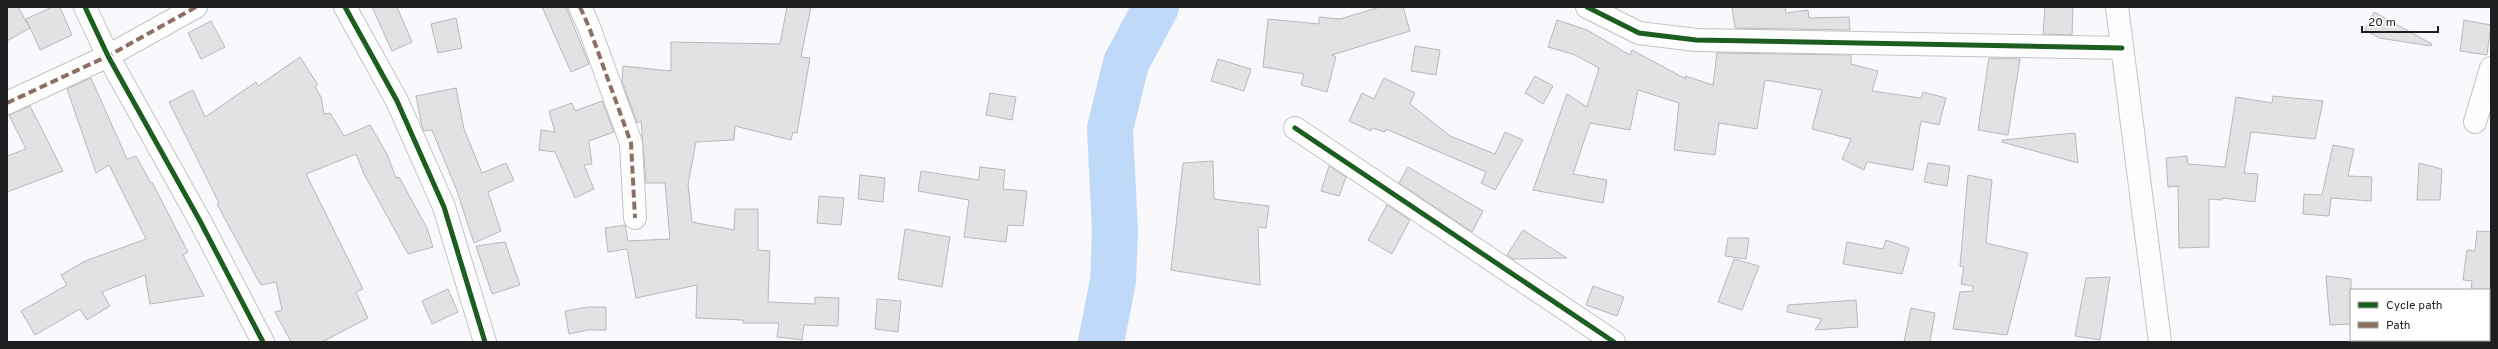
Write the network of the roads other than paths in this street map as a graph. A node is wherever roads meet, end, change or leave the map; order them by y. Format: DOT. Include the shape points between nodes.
graph roads {
  1 [pos="85,7"];
  2 [pos="196,7"];
  3 [pos="345,7"];
  4 [pos="580,7"];
  5 [pos="1587,7"];
  6 [pos="2117,7"];
  7 [pos="2122,48"];
  8 [pos="108,56"];
  9 [pos="2491,68"];
  10 [pos="7,103"];
  11 [pos="2475,122"];
  12 [pos="1295,128"];
  13 [pos="635,218"];
  14 [pos="263,342"];
  15 [pos="485,342"];
  16 [pos="1614,342"];
  17 [pos="2160,342"];
  1 -- 8 [label="street"];
  2 -- 8 [label="street"];
  3 -- 15 [label="street" via="397,101 444,207"];
  4 -- 13 [label="street" via="631,143"];
  5 -- 7 [label="street" via="1639,33 1696,40"];
  6 -- 7 [label="street"];
  7 -- 17 [label="street"];
  8 -- 10 [label="street"];
  8 -- 14 [label="street" via="200,221"];
  9 -- 11 [label="street"];
  12 -- 16 [label="street"];
}
